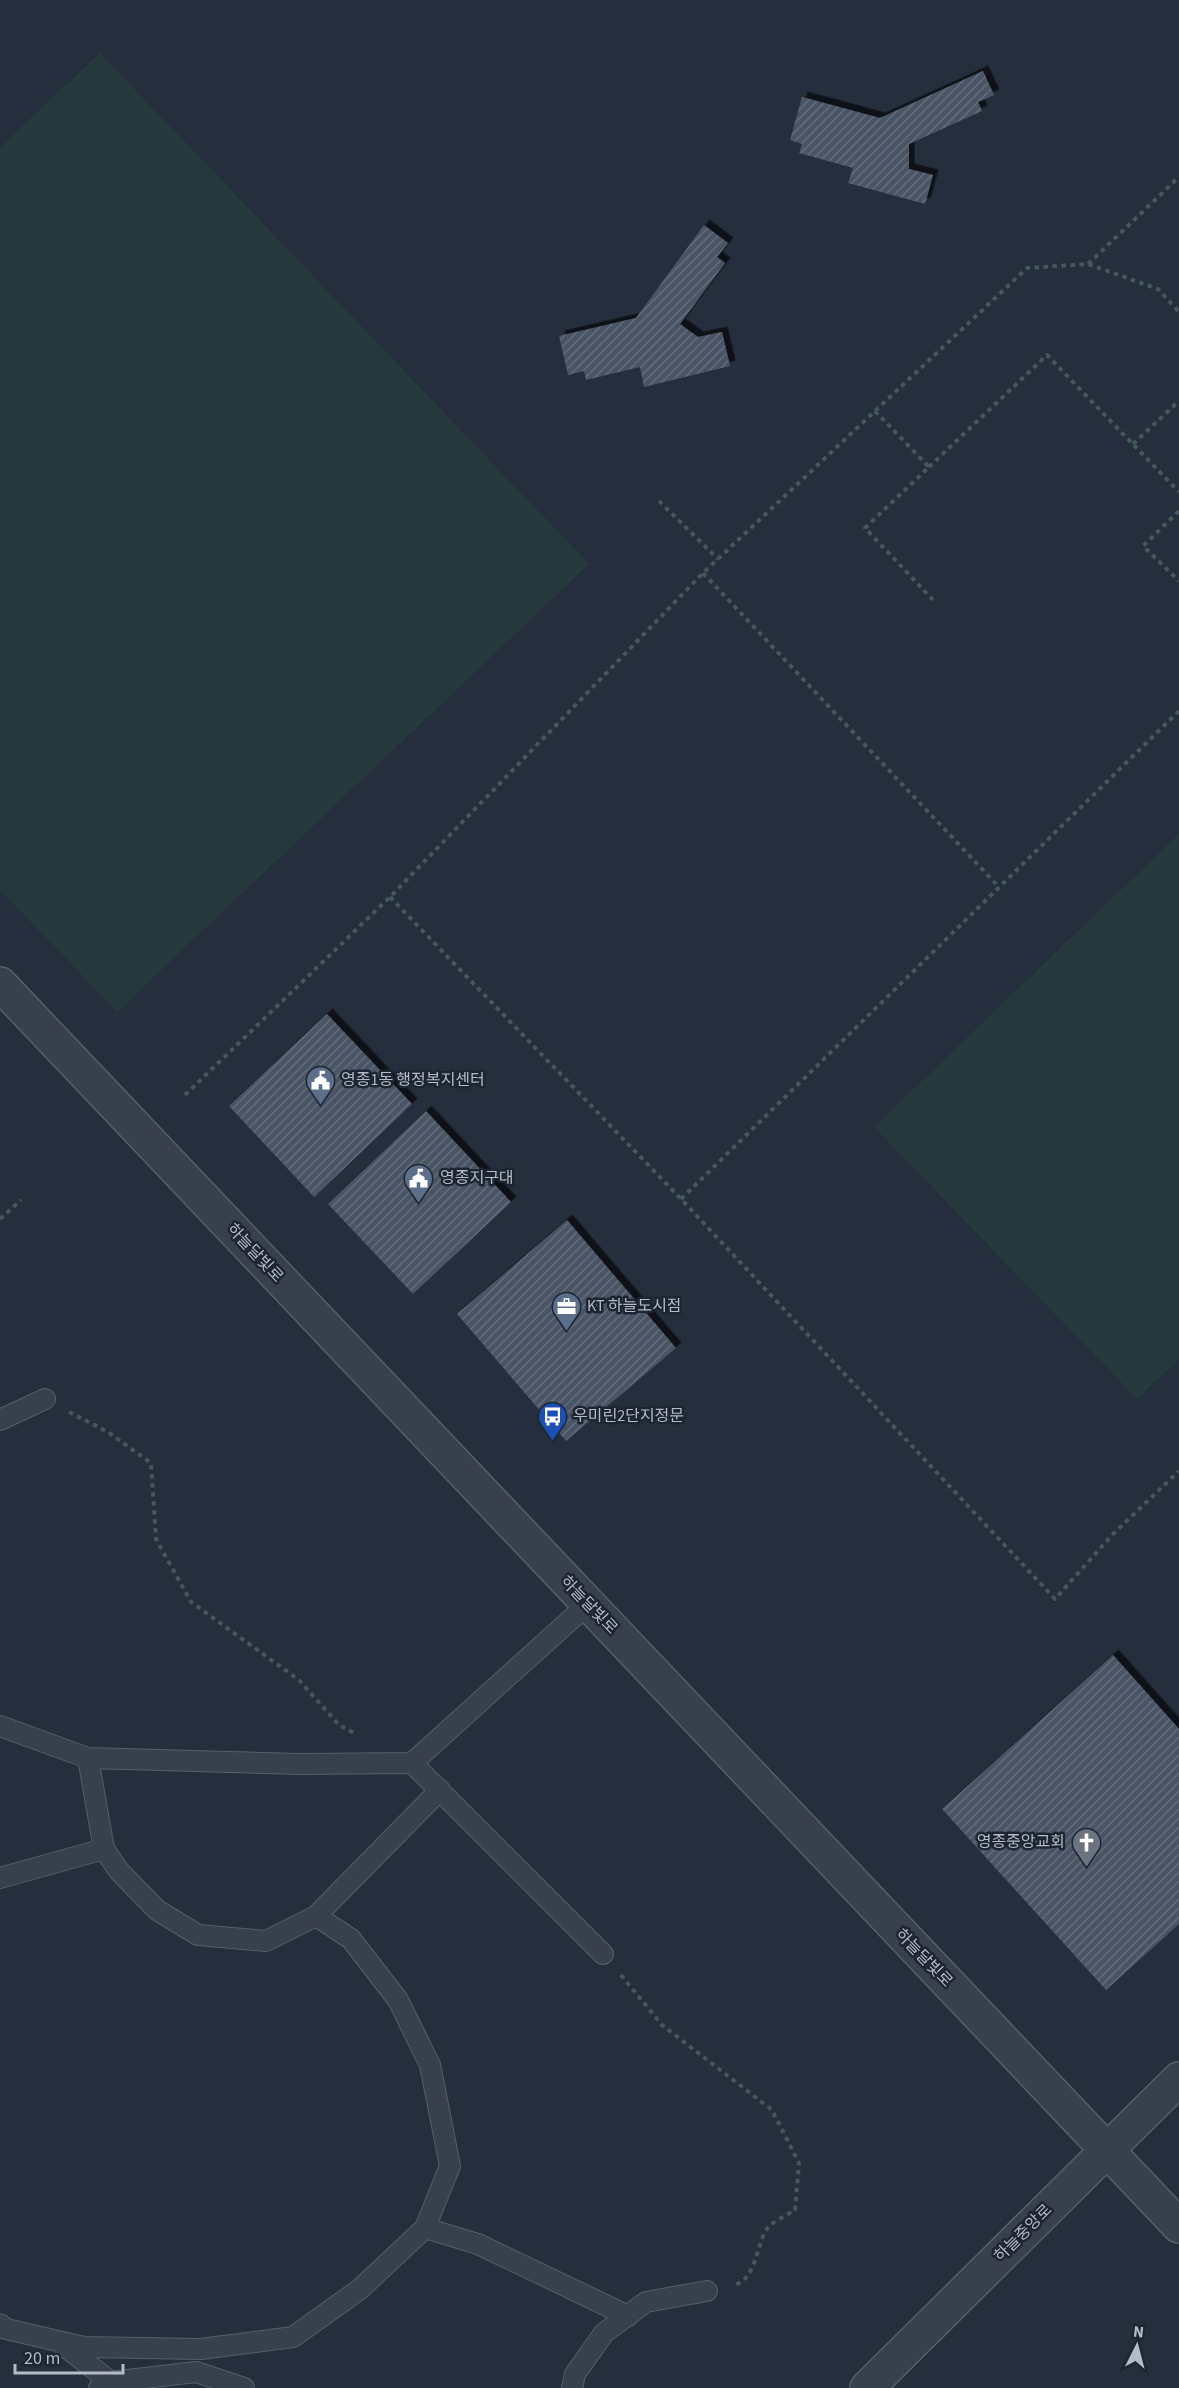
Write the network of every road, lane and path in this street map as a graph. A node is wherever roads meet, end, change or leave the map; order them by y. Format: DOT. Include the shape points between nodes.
graph roads {
  1 [pos="1179,177"];
  2 [pos="1088,264"];
  3 [pos="1179,312"];
  4 [pos="1179,400"];
  5 [pos="875,411"];
  6 [pos="1133,444"];
  7 [pos="929,467"];
  8 [pos="1179,492"];
  9 [pos="659,501"];
  10 [pos="1179,511"];
  11 [pos="718,559"];
  12 [pos="703,573"];
  13 [pos="1179,581"];
  14 [pos="933,600"];
  15 [pos="1179,711"];
  16 [pos="999,886"];
  17 [pos="390,897"];
  18 [pos="0,984"];
  19 [pos="185,1095"];
  20 [pos="681,1199"];
  21 [pos="21,1200"];
  22 [pos="0,1219"];
  23 [pos="45,1399"];
  24 [pos="0,1420"];
  25 [pos="1179,1471"];
  26 [pos="588,1604"];
  27 [pos="0,1726"];
  28 [pos="360,1736"];
  29 [pos="87,1758"];
  30 [pos="412,1763"];
  31 [pos="440,1790"];
  32 [pos="104,1849"];
  33 [pos="0,1878"];
  34 [pos="316,1916"];
  35 [pos="603,1954"];
  36 [pos="1179,2079"];
  37 [pos="1107,2150"];
  38 [pos="1179,2226"];
  39 [pos="425,2229"];
  40 [pos="707,2292"];
  41 [pos="628,2316"];
  42 [pos="0,2324"];
  43 [pos="57,2341"];
  44 [pos="196,2372"];
  45 [pos="105,2385"];
  46 [pos="176,2388"];
  47 [pos="244,2388"];
  48 [pos="572,2388"];
  49 [pos="867,2388"];
  1 -- 2 [label="path"];
  2 -- 3 [label="path" via="1158,289"];
  2 -- 5 [label="path" via="1027,268"];
  4 -- 6 [label="path"];
  5 -- 7 [label="path"];
  5 -- 11 [label="path"];
  6 -- 7 [label="path" via="1047,355"];
  6 -- 8 [label="path"];
  7 -- 14 [label="path" via="865,528"];
  9 -- 11 [label="path"];
  10 -- 13 [label="path" via="1143,546"];
  11 -- 12 [label="path"];
  12 -- 16 [label="path"];
  12 -- 17 [label="path"];
  15 -- 16 [label="path"];
  16 -- 20 [label="path"];
  17 -- 19 [label="path"];
  17 -- 20 [label="path"];
  18 -- 26 [label="street, 하늘달빛로"];
  20 -- 25 [label="path" via="1055,1599 1113,1534"];
  21 -- 22 [label="path"];
  23 -- 24 [label="lane"];
  23 -- 28 [label="path" via="108,1432 151,1463 156,1539 191,1602 299,1680 339,1725"];
  26 -- 30 [label="lane"];
  26 -- 37 [label="street, 하늘달빛로"];
  27 -- 29 [label="lane"];
  29 -- 30 [label="lane"];
  29 -- 32 [label="lane"];
  30 -- 31 [label="lane"];
  31 -- 34 [label="lane"];
  31 -- 35 [label="lane"];
  32 -- 33 [label="lane"];
  32 -- 34 [label="lane" via="119,1871 157,1910 198,1935 266,1941"];
  34 -- 39 [label="lane" via="351,1939 399,2000 430,2065 450,2166"];
  35 -- 40 [label="path" via="662,2025 772,2110 799,2163 795,2210 768,2228 754,2264 739,2283"];
  36 -- 37 [label="street, 하늘중앙로"];
  37 -- 38 [label="street, 하늘달빛로"];
  37 -- 49 [label="street, 하늘중앙로"];
  39 -- 41 [label="lane" via="478,2244"];
  39 -- 43 [label="lane" via="360,2289 292,2337 201,2349 84,2347"];
  40 -- 41 [label="lane" via="646,2302"];
  41 -- 48 [label="lane" via="604,2334 575,2374"];
  42 -- 43 [label="lane" via="6,2329"];
  43 -- 45 [label="lane"];
  44 -- 45 [label="lane"];
  44 -- 46 [label="lane"];
  44 -- 47 [label="lane"];
}
